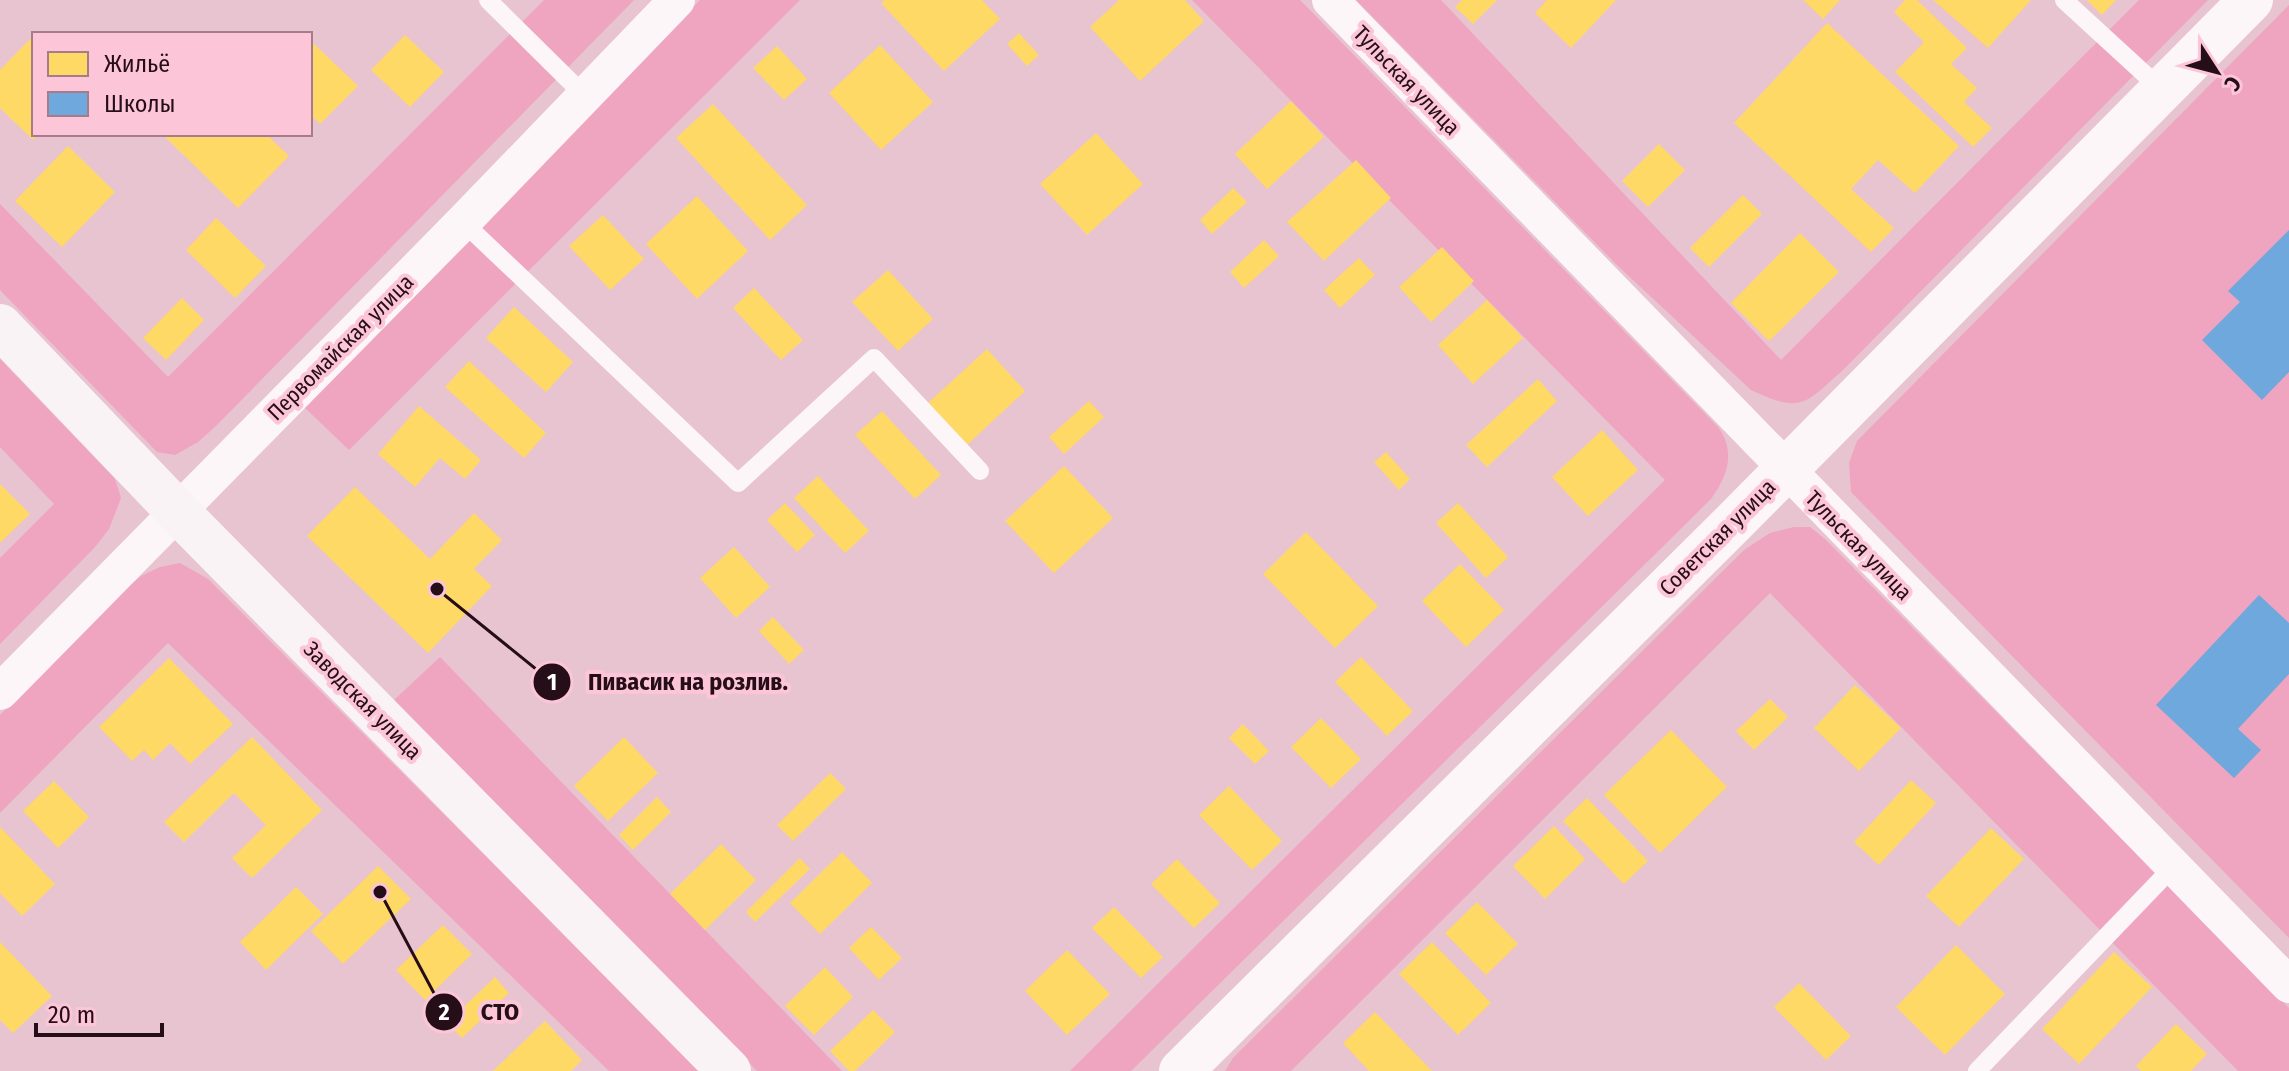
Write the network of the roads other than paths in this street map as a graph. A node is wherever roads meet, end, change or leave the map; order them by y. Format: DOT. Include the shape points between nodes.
graph roads {
  1 [pos="488,0"];
  2 [pos="677,0"];
  3 [pos="1330,0"];
  4 [pos="2064,0"];
  5 [pos="2251,0"];
  6 [pos="2162,90"];
  7 [pos="585,96"];
  8 [pos="463,222"];
  9 [pos="0,326"];
  10 [pos="1785,469"];
  11 [pos="980,471"];
  12 [pos="177,511"];
  13 [pos="0,692"];
  14 [pos="2173,867"];
  15 [pos="2289,985"];
  16 [pos="729,1071"];
  17 [pos="1181,1071"];
  18 [pos="1977,1071"];
  1 -- 7 [label="lane"];
  2 -- 7 [label="street, Первомайская улица"];
  3 -- 10 [label="street, Тульская улица"];
  4 -- 6 [label="lane"];
  5 -- 6 [label="street, Советская улица"];
  6 -- 10 [label="street, Советская улица"];
  7 -- 8 [label="street, Первомайская улица"];
  8 -- 11 [label="lane" via="738,483 874,358"];
  8 -- 12 [label="street, Первомайская улица"];
  9 -- 12 [label="main road, Заводская улица"];
  10 -- 14 [label="street, Тульская улица"];
  10 -- 17 [label="street, Советская улица"];
  12 -- 13 [label="street, Первомайская улица"];
  12 -- 16 [label="main road, Заводская улица"];
  14 -- 15 [label="street, Тульская улица"];
  14 -- 18 [label="lane"];
}
